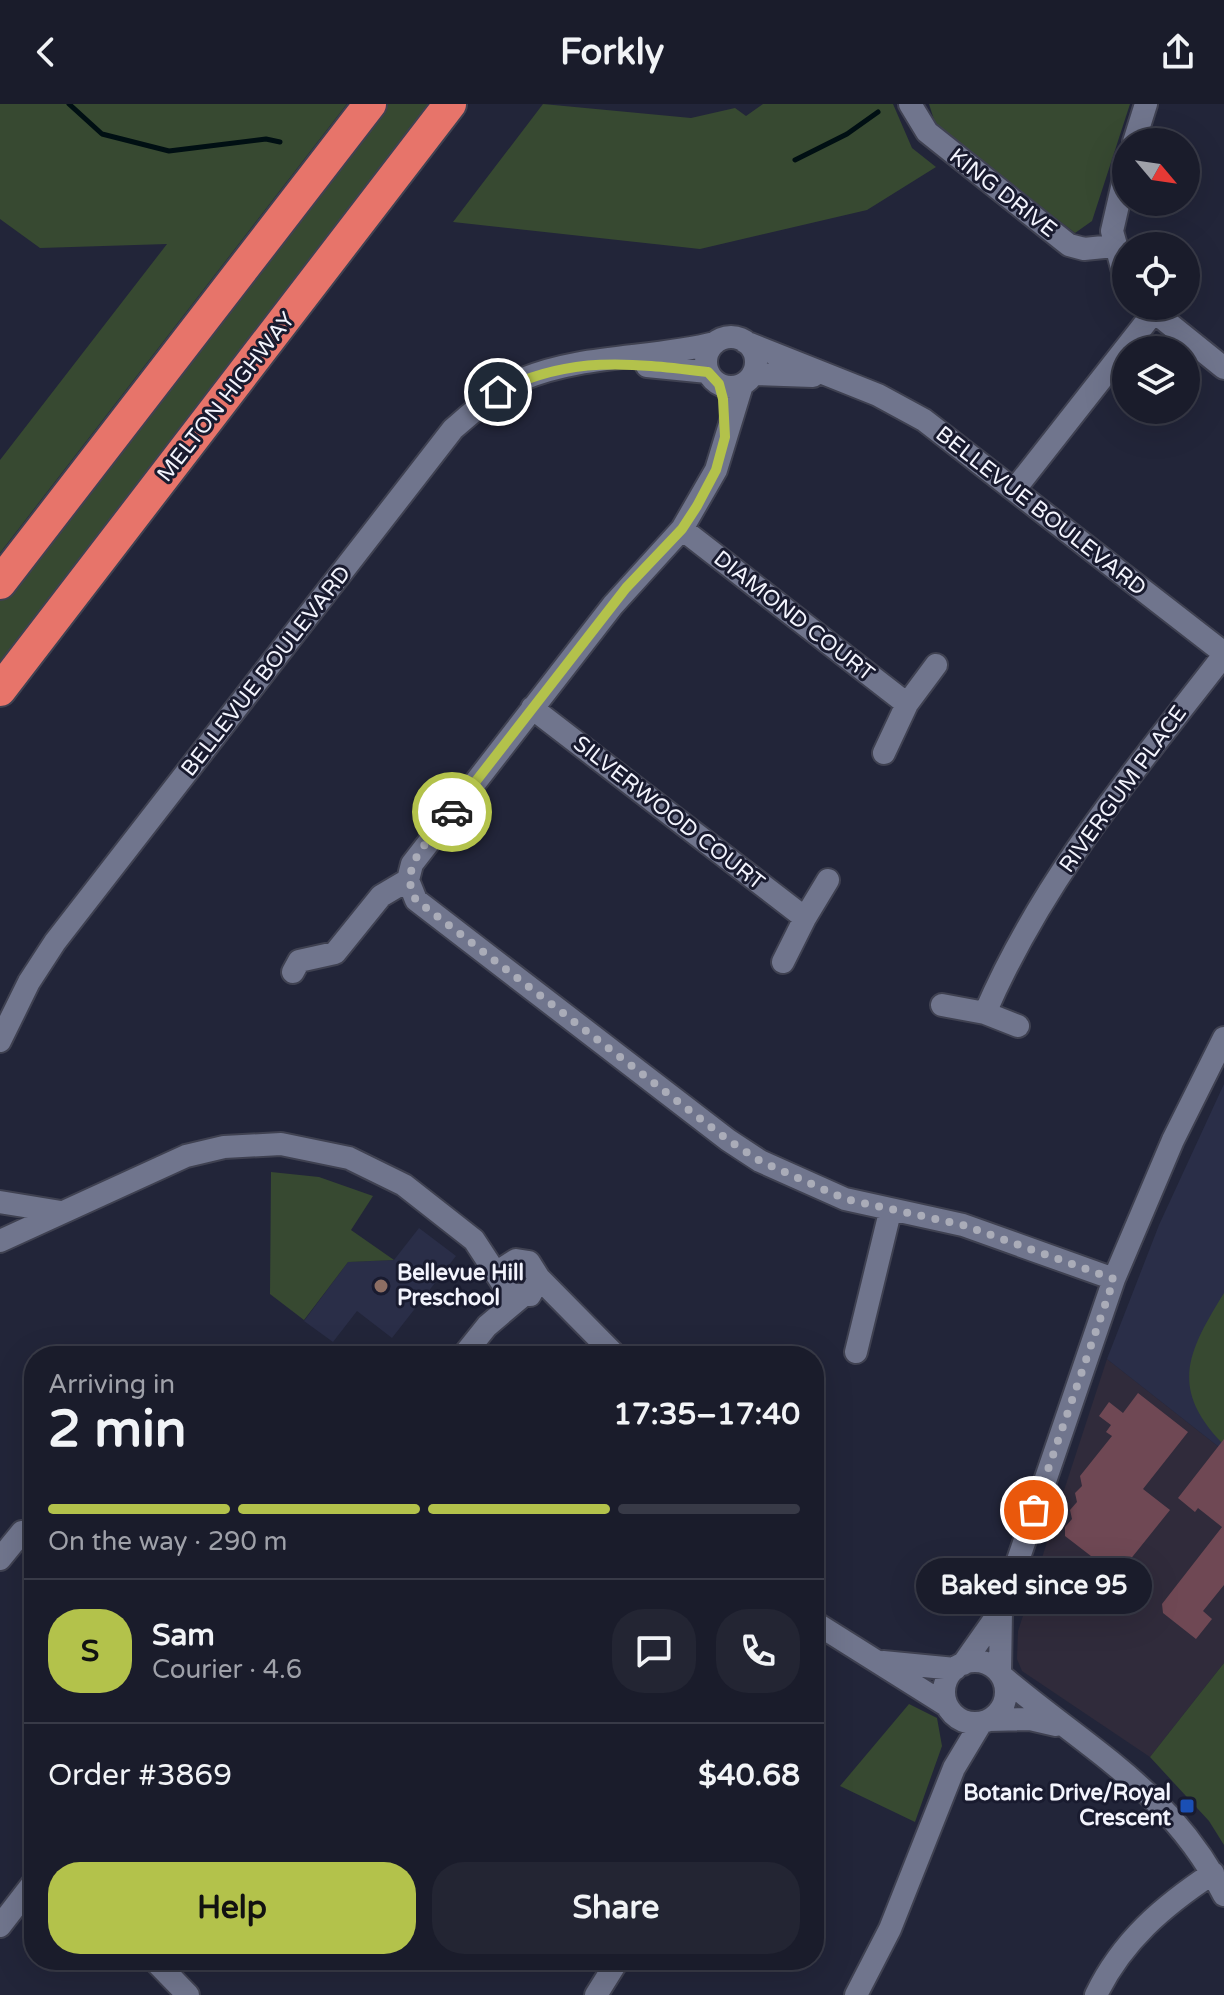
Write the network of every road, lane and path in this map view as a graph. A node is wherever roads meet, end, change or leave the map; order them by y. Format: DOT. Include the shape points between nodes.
graph roads {
  1 [pos="910,104"];
  2 [pos="1146,104"];
  3 [pos="367,108"];
  4 [pos="441,117"];
  5 [pos="1138,128"];
  6 [pos="1112,246"];
  7 [pos="1142,320"];
  8 [pos="1164,320"];
  9 [pos="745,342"];
  10 [pos="715,343"];
  11 [pos="586,363"];
  12 [pos="1224,368"];
  13 [pos="714,378"];
  14 [pos="748,379"];
  15 [pos="849,382"];
  16 [pos="725,437"];
  17 [pos="1015,489"];
  18 [pos="682,529"];
  19 [pos="0,583"];
  20 [pos="1224,654"];
  21 [pos="936,665"];
  22 [pos="0,690"];
  23 [pos="907,704"];
  24 [pos="532,708"];
  25 [pos="884,753"];
  26 [pos="408,880"];
  27 [pos="828,880"];
  28 [pos="805,918"];
  29 [pos="783,962"];
  30 [pos="293,972"];
  31 [pos="942,1005"];
  32 [pos="985,1013"];
  33 [pos="1018,1026"];
  34 [pos="1224,1038"];
  35 [pos="0,1041"];
  36 [pos="0,1202"];
  37 [pos="61,1212"];
  38 [pos="890,1212"];
  39 [pos="474,1240"];
  40 [pos="0,1241"];
  41 [pos="516,1260"];
  42 [pos="539,1278"];
  43 [pos="1114,1279"];
  44 [pos="512,1290"];
  45 [pos="571,1314"];
  46 [pos="471,1346"];
  47 [pos="605,1346"];
  48 [pos="856,1352"];
  49 [pos="22,1532"];
  50 [pos="0,1559"];
  51 [pos="1001,1610"];
  52 [pos="824,1628"];
  53 [pos="882,1662"];
  54 [pos="959,1666"];
  55 [pos="1001,1675"];
  56 [pos="948,1708"];
  57 [pos="985,1722"];
  58 [pos="1061,1726"];
  59 [pos="954,1768"];
  60 [pos="1213,1873"];
  61 [pos="24,1895"];
  62 [pos="1224,1895"];
  63 [pos="0,1926"];
  64 [pos="164,1970"];
  65 [pos="612,1970"];
  66 [pos="188,1995"];
  67 [pos="596,1995"];
  68 [pos="856,1995"];
  69 [pos="1096,1995"];
  1 -- 6 [label="street, KING DRIVE" via="936,141 1069,245"];
  2 -- 5 [label="street"];
  3 -- 19 [label="highway"];
  4 -- 22 [label="highway, MELTON HIGHWAY"];
  7 -- 17 [label="street"];
  8 -- 12 [label="street"];
  9 -- 10 [label="street" via="730,337"];
  9 -- 14 [label="street" via="756,360"];
  9 -- 15 [label="street, BELLEVUE BOULEVARD"];
  10 -- 11 [label="street, BELLEVUE BOULEVARD"];
  10 -- 13 [label="street" via="707,357"];
  11 -- 13 [label="street, BELLEVUE BOULEVARD"];
  11 -- 35 [label="street, BELLEVUE BOULEVARD" via="521,380 453,429 55,942"];
  13 -- 14 [label="street"];
  13 -- 16 [label="street"];
  14 -- 15 [label="street, BELLEVUE BOULEVARD" via="796,373"];
  14 -- 16 [label="street"];
  15 -- 17 [label="street, BELLEVUE BOULEVARD" via="924,420"];
  16 -- 18 [label="street" via="708,488"];
  17 -- 20 [label="street, BELLEVUE BOULEVARD"];
  18 -- 23 [label="street, DIAMOND COURT"];
  18 -- 24 [label="street" via="639,572"];
  20 -- 32 [label="street, RIVERGUM PLACE" via="1085,833"];
  21 -- 23 [label="street"];
  23 -- 25 [label="street"];
  24 -- 26 [label="street" via="412,864"];
  24 -- 28 [label="street, SILVERWOOD COURT"];
  26 -- 30 [label="street" via="381,896 335,953 299,961"];
  26 -- 38 [label="street" via="416,900 728,1140 816,1188"];
  27 -- 28 [label="street"];
  28 -- 29 [label="street"];
  31 -- 32 [label="street"];
  32 -- 33 [label="street"];
  34 -- 43 [label="street" via="1173,1140"];
  36 -- 37 [label="street"];
  36 -- 40 [label="street" via="6,1222"];
  37 -- 39 [label="street" via="186,1156 224,1147 281,1144 378,1170"];
  37 -- 40 [label="street"];
  38 -- 43 [label="street" via="963,1225"];
  38 -- 48 [label="street"];
  39 -- 41 [label="street"];
  39 -- 44 [label="street"];
  41 -- 42 [label="street" via="529,1262"];
  41 -- 44 [label="street" via="505,1267"];
  42 -- 44 [label="street" via="535,1290"];
  42 -- 45 [label="street"];
  43 -- 51 [label="street"];
  44 -- 45 [label="street"];
  44 -- 46 [label="street"];
  45 -- 47 [label="street"];
  49 -- 50 [label="street"];
  51 -- 54 [label="street"];
  51 -- 55 [label="street"];
  52 -- 53 [label="street"];
  53 -- 54 [label="street"];
  53 -- 56 [label="street"];
  54 -- 55 [label="street" via="983,1662"];
  54 -- 56 [label="street" via="945,1685"];
  55 -- 57 [label="street" via="1006,1697 997,1714"];
  55 -- 58 [label="street"];
  56 -- 57 [label="street" via="964,1721"];
  56 -- 59 [label="street"];
  57 -- 58 [label="street" via="1030,1719"];
  57 -- 59 [label="street"];
  58 -- 60 [label="street" via="1115,1762 1153,1797"];
  59 -- 68 [label="street" via="890,1929"];
  60 -- 62 [label="street"];
  60 -- 69 [label="street" via="1143,1925"];
  61 -- 63 [label="street"];
  64 -- 66 [label="street"];
  65 -- 67 [label="street"];
}
